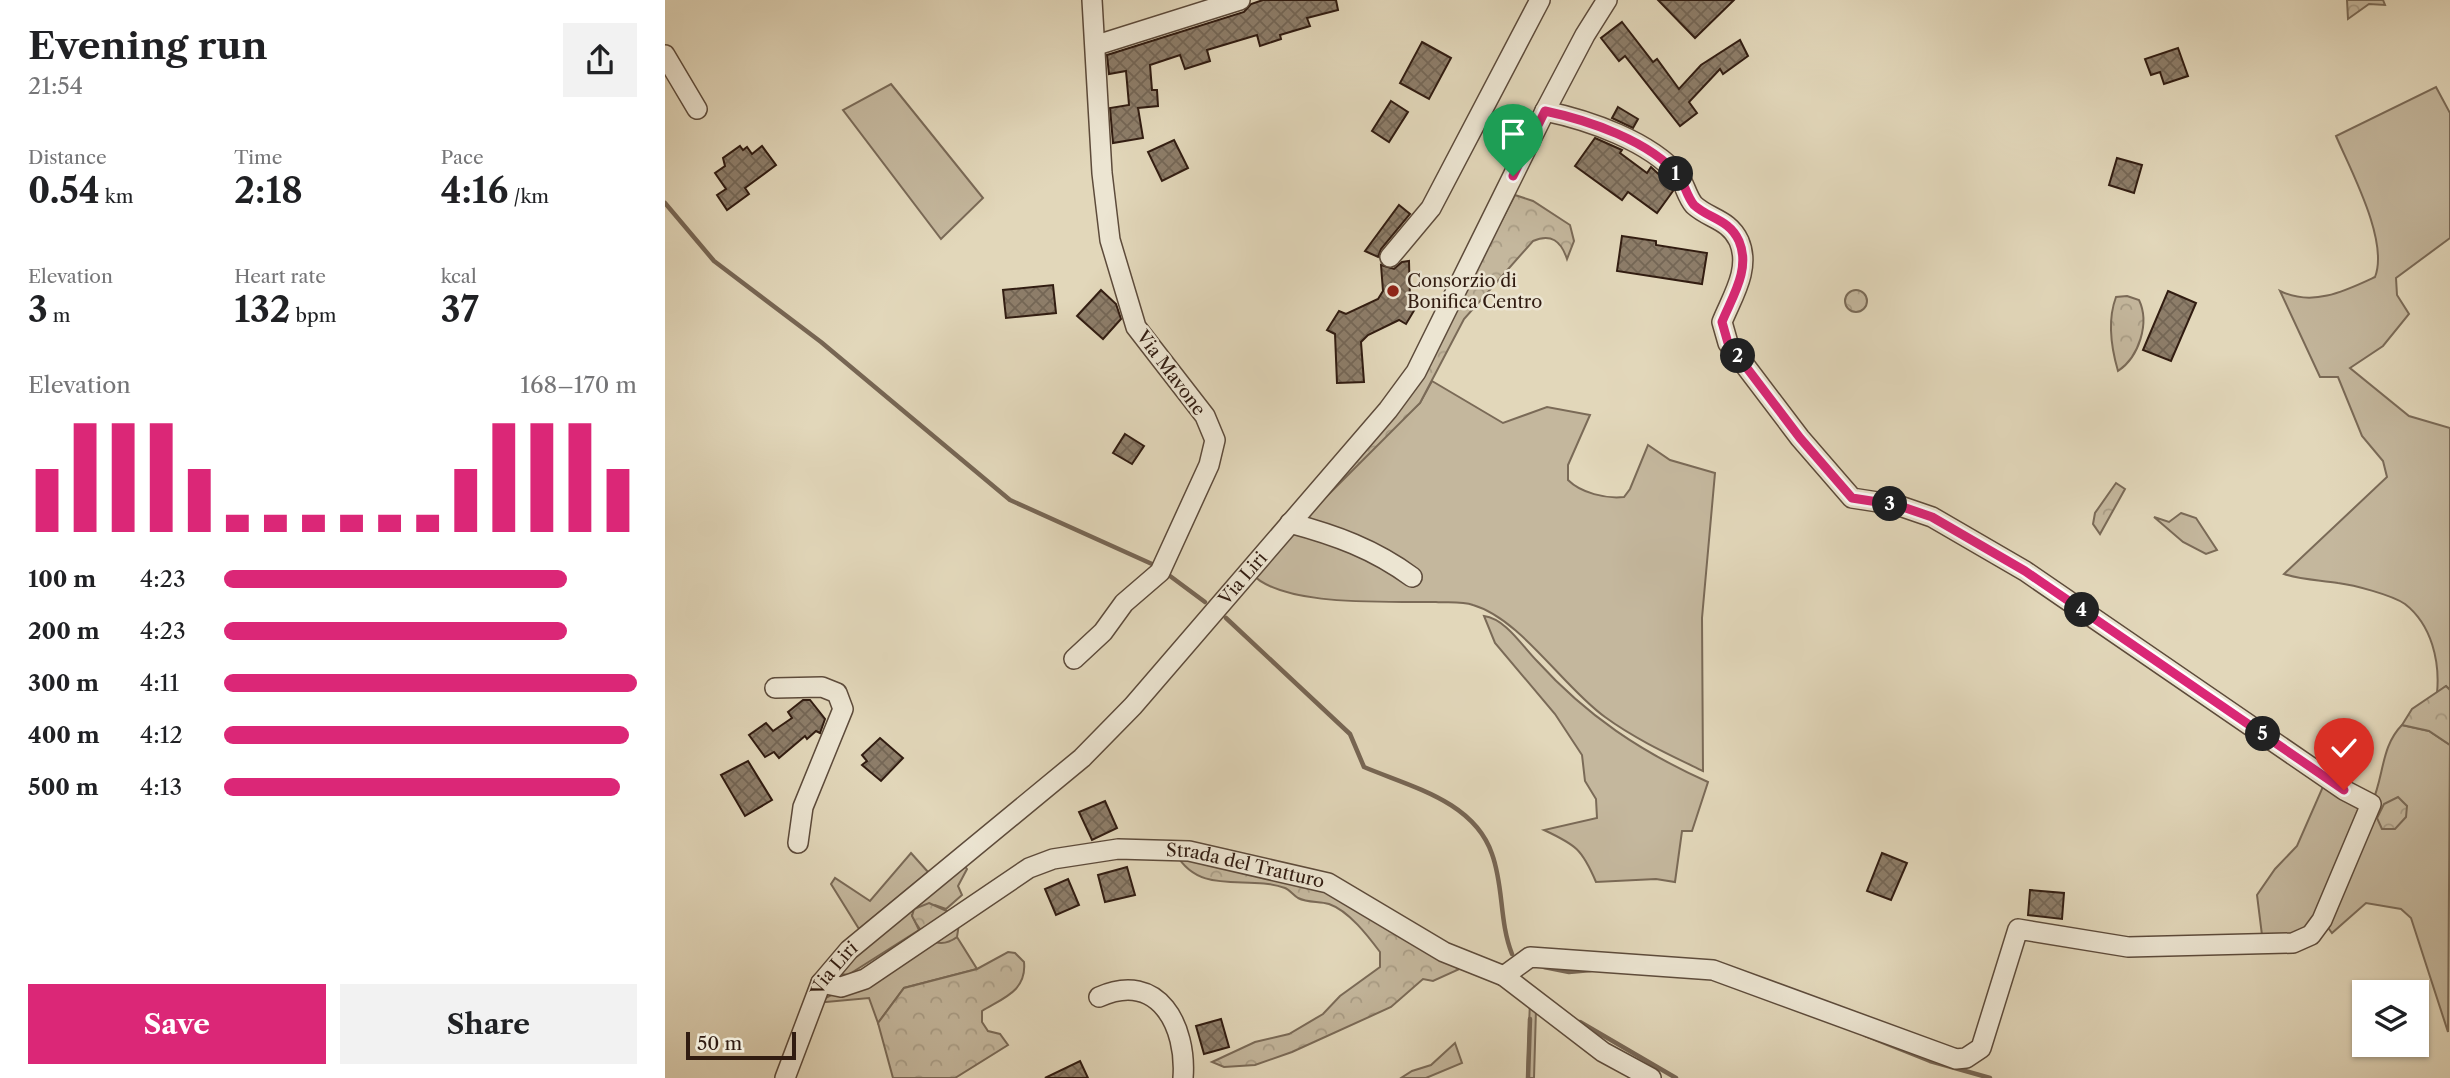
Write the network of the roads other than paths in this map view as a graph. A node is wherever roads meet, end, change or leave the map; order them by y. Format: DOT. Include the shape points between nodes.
graph roads {
  1 [pos="1092,0"];
  2 [pos="1240,0"];
  3 [pos="1540,0"];
  4 [pos="1607,0"];
  5 [pos="1097,45"];
  6 [pos="665,55"];
  7 [pos="697,109"];
  8 [pos="1545,111"];
  9 [pos="1390,257"];
  10 [pos="1290,523"];
  11 [pos="1412,577"];
  12 [pos="1074,659"];
  13 [pos="775,688"];
  14 [pos="798,843"];
  15 [pos="1504,976"];
  16 [pos="821,984"];
  17 [pos="1099,997"];
  18 [pos="785,1078"];
  19 [pos="1183,1078"];
  20 [pos="1650,1078"];
  1 -- 5 [label="street, Via Mavone"];
  2 -- 5 [label="street"];
  3 -- 9 [label="street" via="1431,208"];
  4 -- 8 [label="street, Via Liri"];
  5 -- 12 [label="street, Via Mavone" via="1102,173 1110,240 1136,327 1205,416 1216,440 1160,572 1124,603 1103,632"];
  6 -- 7 [label="street"];
  8 -- 10 [label="street, Via Liri" via="1416,372"];
  8 -- 15 [label="street" via="1612,131 1647,151 1679,176 1692,203 1731,228 1742,254 1739,288 1722,322 1728,343 1852,498 1897,505 1932,517 2025,571 2371,804 2322,920 2311,935 2293,943 2128,947 2018,929 1981,1048 1966,1058 1956,1059 1713,970 1530,957"];
  10 -- 11 [label="street" via="1346,539"];
  10 -- 16 [label="street, Via Liri" via="1133,706 1082,758 849,950"];
  13 -- 14 [label="street" via="822,687 837,693 843,709 803,807"];
  15 -- 16 [label="street, Strada del Tratturo" via="1444,952 1328,883 1189,851 1118,849 1053,859 1029,869 865,979 841,987"];
  15 -- 20 [label="street, Strada del Tratturo" via="1586,1040"];
  16 -- 18 [label="street, Via Liri"];
  17 -- 19 [label="street" via="1126,991 1157,999 1177,1026 1185,1057"];
}
